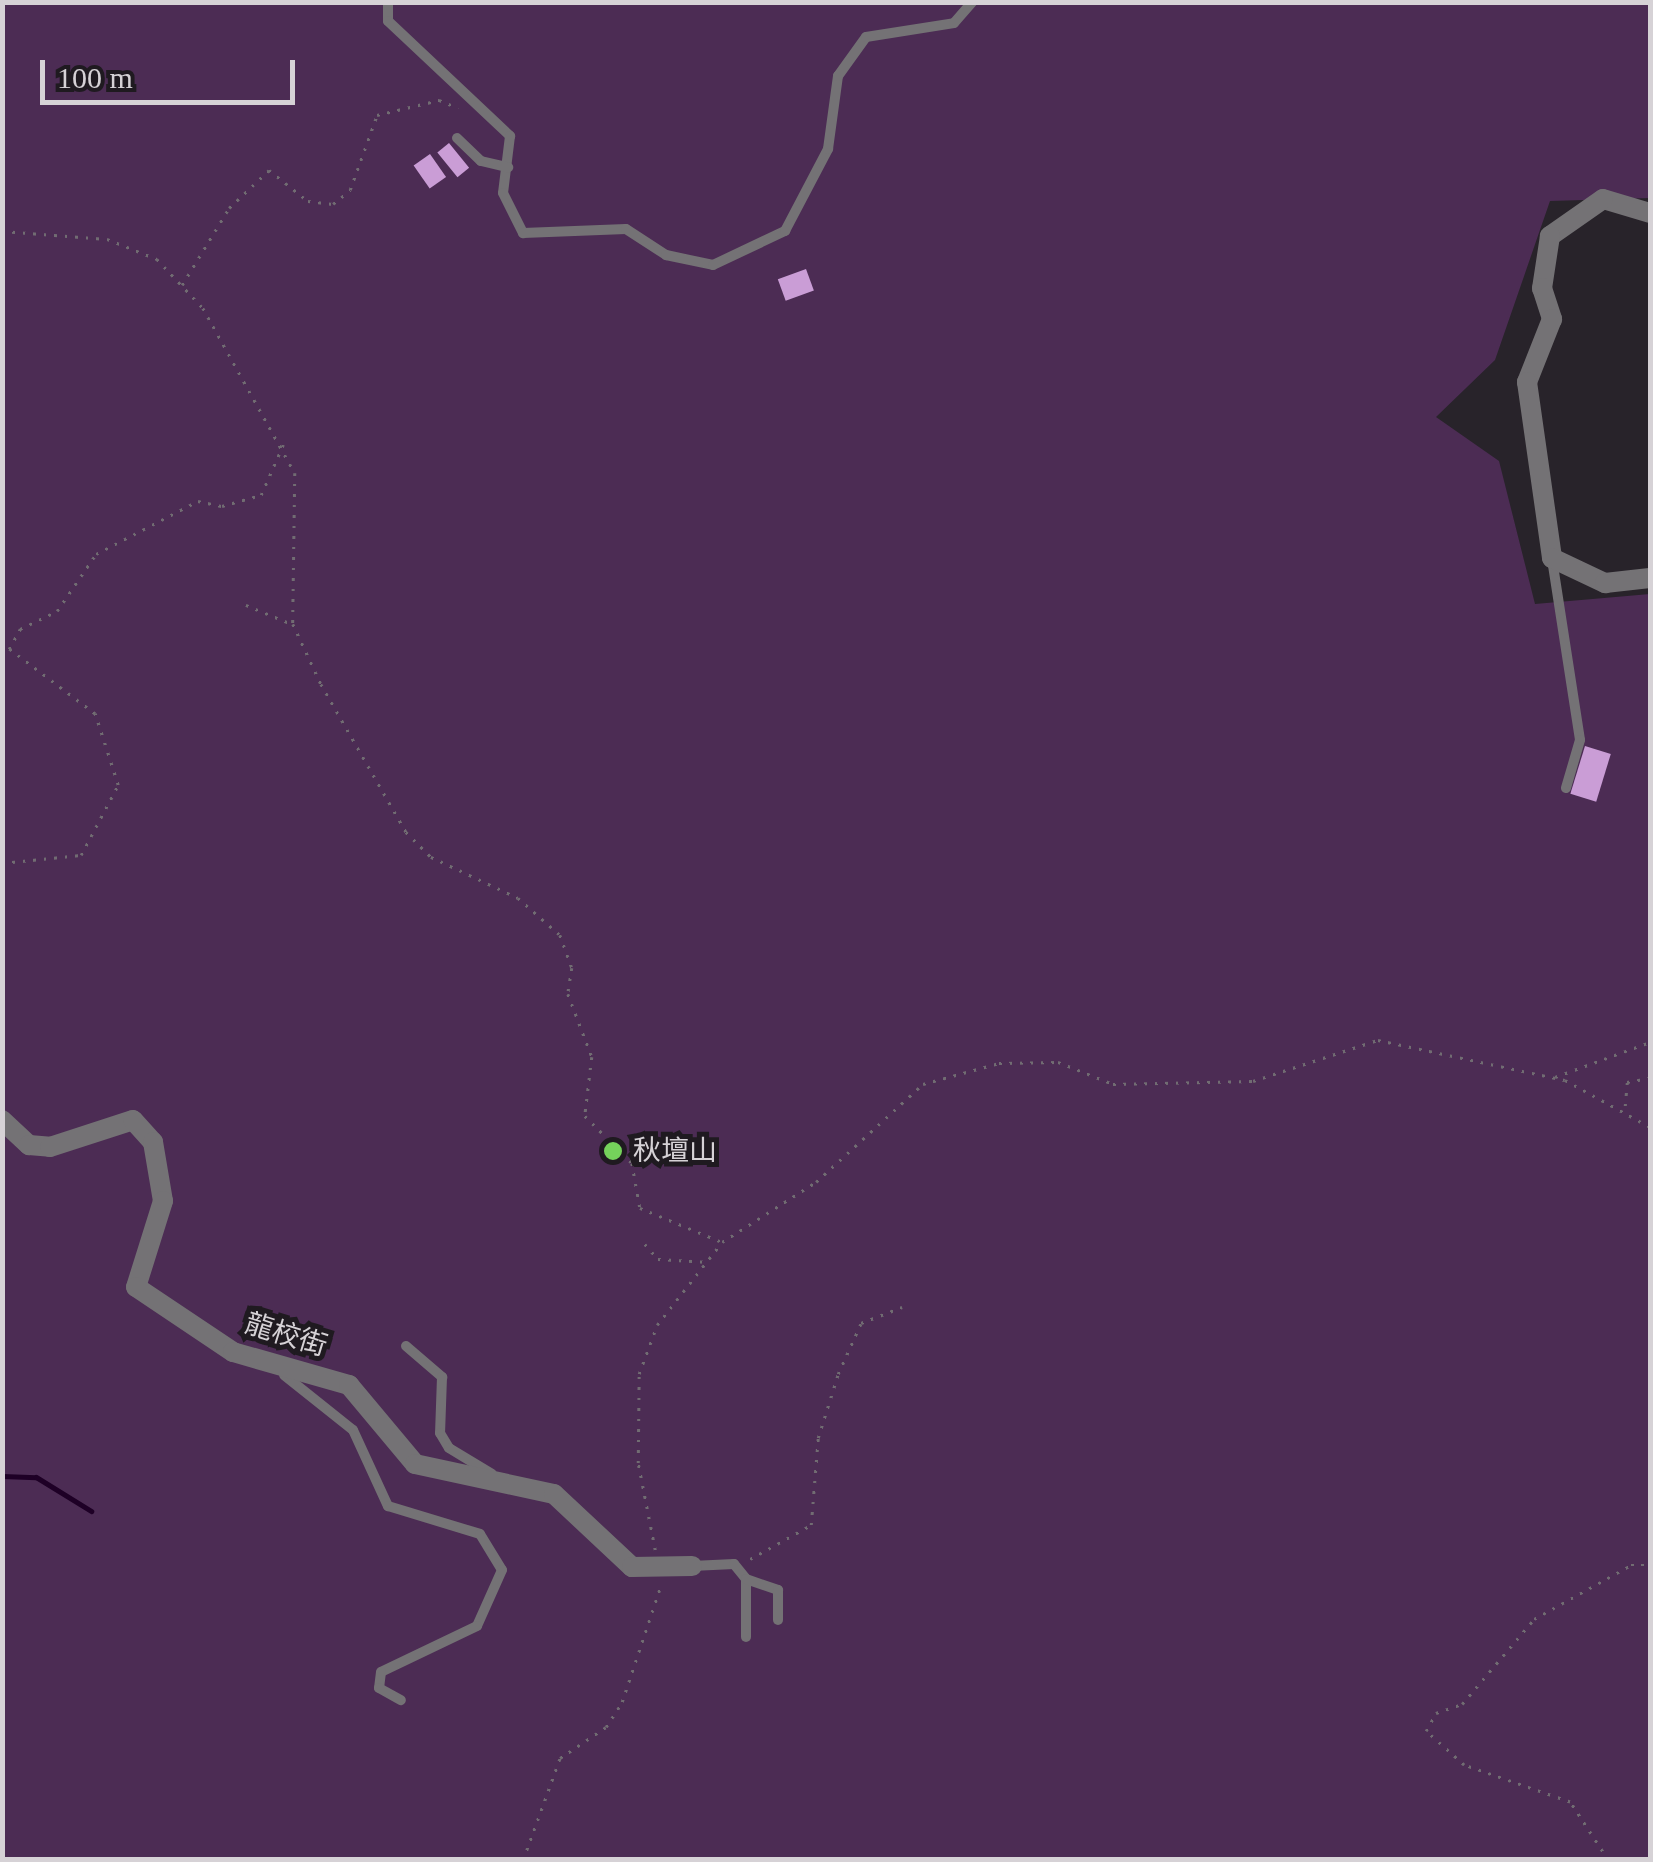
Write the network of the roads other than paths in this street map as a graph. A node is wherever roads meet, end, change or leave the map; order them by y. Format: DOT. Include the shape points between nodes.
graph roads {
  1 [pos="388,2"];
  2 [pos="972,2"];
  3 [pos="457,138"];
  4 [pos="508,166"];
  5 [pos="1650,212"];
  6 [pos="1552,558"];
  7 [pos="1650,578"];
  8 [pos="1566,788"];
  9 [pos="2,1120"];
  10 [pos="406,1346"];
  11 [pos="261,1362"];
  12 [pos="492,1474"];
  13 [pos="692,1566"];
  14 [pos="746,1579"];
  15 [pos="778,1620"];
  16 [pos="746,1637"];
  17 [pos="402,1700"];
  1 -- 4 [label="lane" via="388,22 510,136"];
  2 -- 4 [label="lane" via="954,23 866,37 838,76 812,188 784,231 746,257 713,265 666,255 626,229 523,234 503,194"];
  3 -- 4 [label="lane" via="481,161"];
  5 -- 6 [label="street" via="1602,199 1550,236 1542,288 1552,319 1527,382"];
  6 -- 7 [label="street" via="1605,583"];
  6 -- 8 [label="lane" via="1580,740"];
  9 -- 11 [label="street, 龍校街" via="29,1144 50,1148 132,1120 152,1142 163,1202 134,1267 136,1286"];
  10 -- 12 [label="lane" via="442,1377 440,1433 449,1448"];
  11 -- 12 [label="street, 龍校街" via="348,1385 416,1464"];
  11 -- 17 [label="lane" via="336,1409 388,1506 480,1534 502,1570 477,1626 380,1672 378,1688"];
  12 -- 13 [label="street, 龍校街" via="554,1494 632,1566"];
  13 -- 14 [label="lane" via="734,1564"];
  14 -- 15 [label="lane" via="778,1590"];
  14 -- 16 [label="lane"];
}
